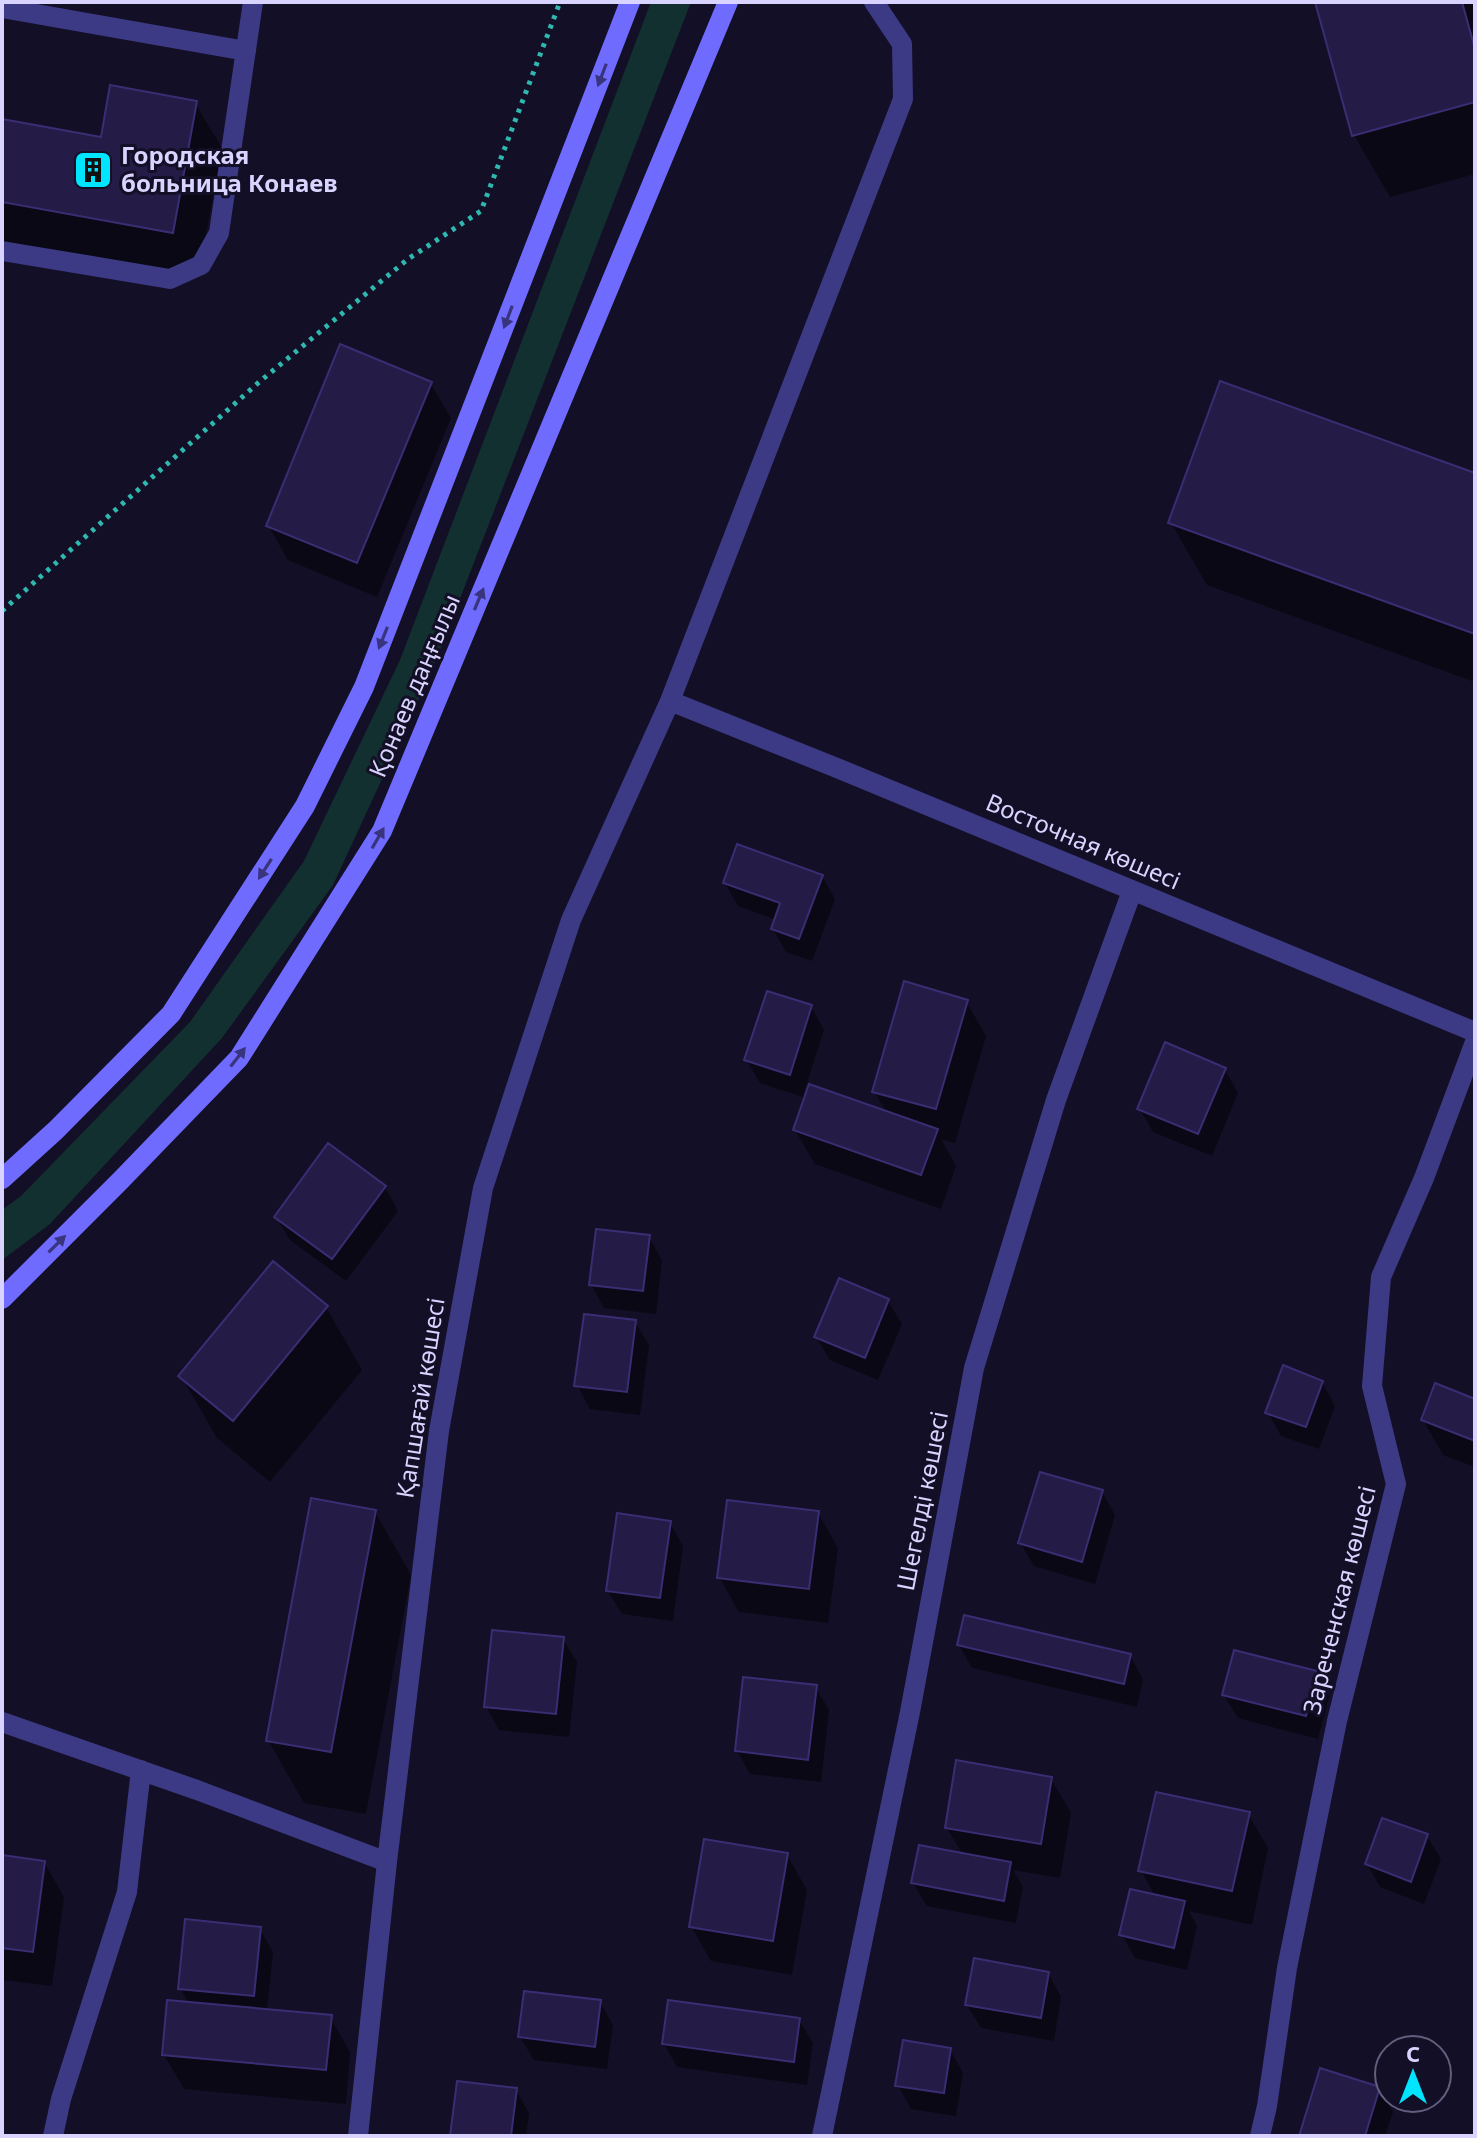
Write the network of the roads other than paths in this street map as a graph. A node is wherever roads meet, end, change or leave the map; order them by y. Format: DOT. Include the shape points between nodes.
graph roads {
  1 [pos="253,2"];
  2 [pos="630,2"];
  3 [pos="728,2"];
  4 [pos="874,2"];
  5 [pos="2,8"];
  6 [pos="246,51"];
  7 [pos="2,251"];
  8 [pos="670,701"];
  9 [pos="1132,891"];
  10 [pos="1475,1032"];
  11 [pos="1475,1042"];
  12 [pos="2,1179"];
  13 [pos="2,1299"];
  14 [pos="2,1722"];
  15 [pos="141,1770"];
  16 [pos="387,1862"];
  17 [pos="53,2136"];
  18 [pos="358,2136"];
  19 [pos="822,2136"];
  20 [pos="1260,2136"];
  1 -- 6 [label="street"];
  2 -- 12 [label="main road, Қонаев даңғылы, one-way" via="364,687 305,806 171,1014"];
  13 -- 3 [label="main road, Қонаев даңғылы, one-way" via="239,1058 382,831"];
  4 -- 8 [label="street, Қапшағай көшесі" via="902,44 903,99"];
  5 -- 6 [label="street"];
  6 -- 7 [label="street" via="219,233 201,265 170,279"];
  8 -- 9 [label="street, Восточная көшесі"];
  8 -- 16 [label="street, Қапшағай көшесі" via="571,920 483,1188 439,1431"];
  9 -- 10 [label="street, Восточная көшесі"];
  9 -- 19 [label="street, Шегелді көшесі" via="1056,1100 974,1368 910,1712"];
  11 -- 20 [label="street, Зареченская көшесі" via="1381,1277 1372,1386 1396,1484 1337,1721 1287,1968"];
  14 -- 15 [label="street"];
  15 -- 16 [label="street"];
  15 -- 17 [label="street" via="127,1892"];
  16 -- 18 [label="street, Қапшағай көшесі"];
}
